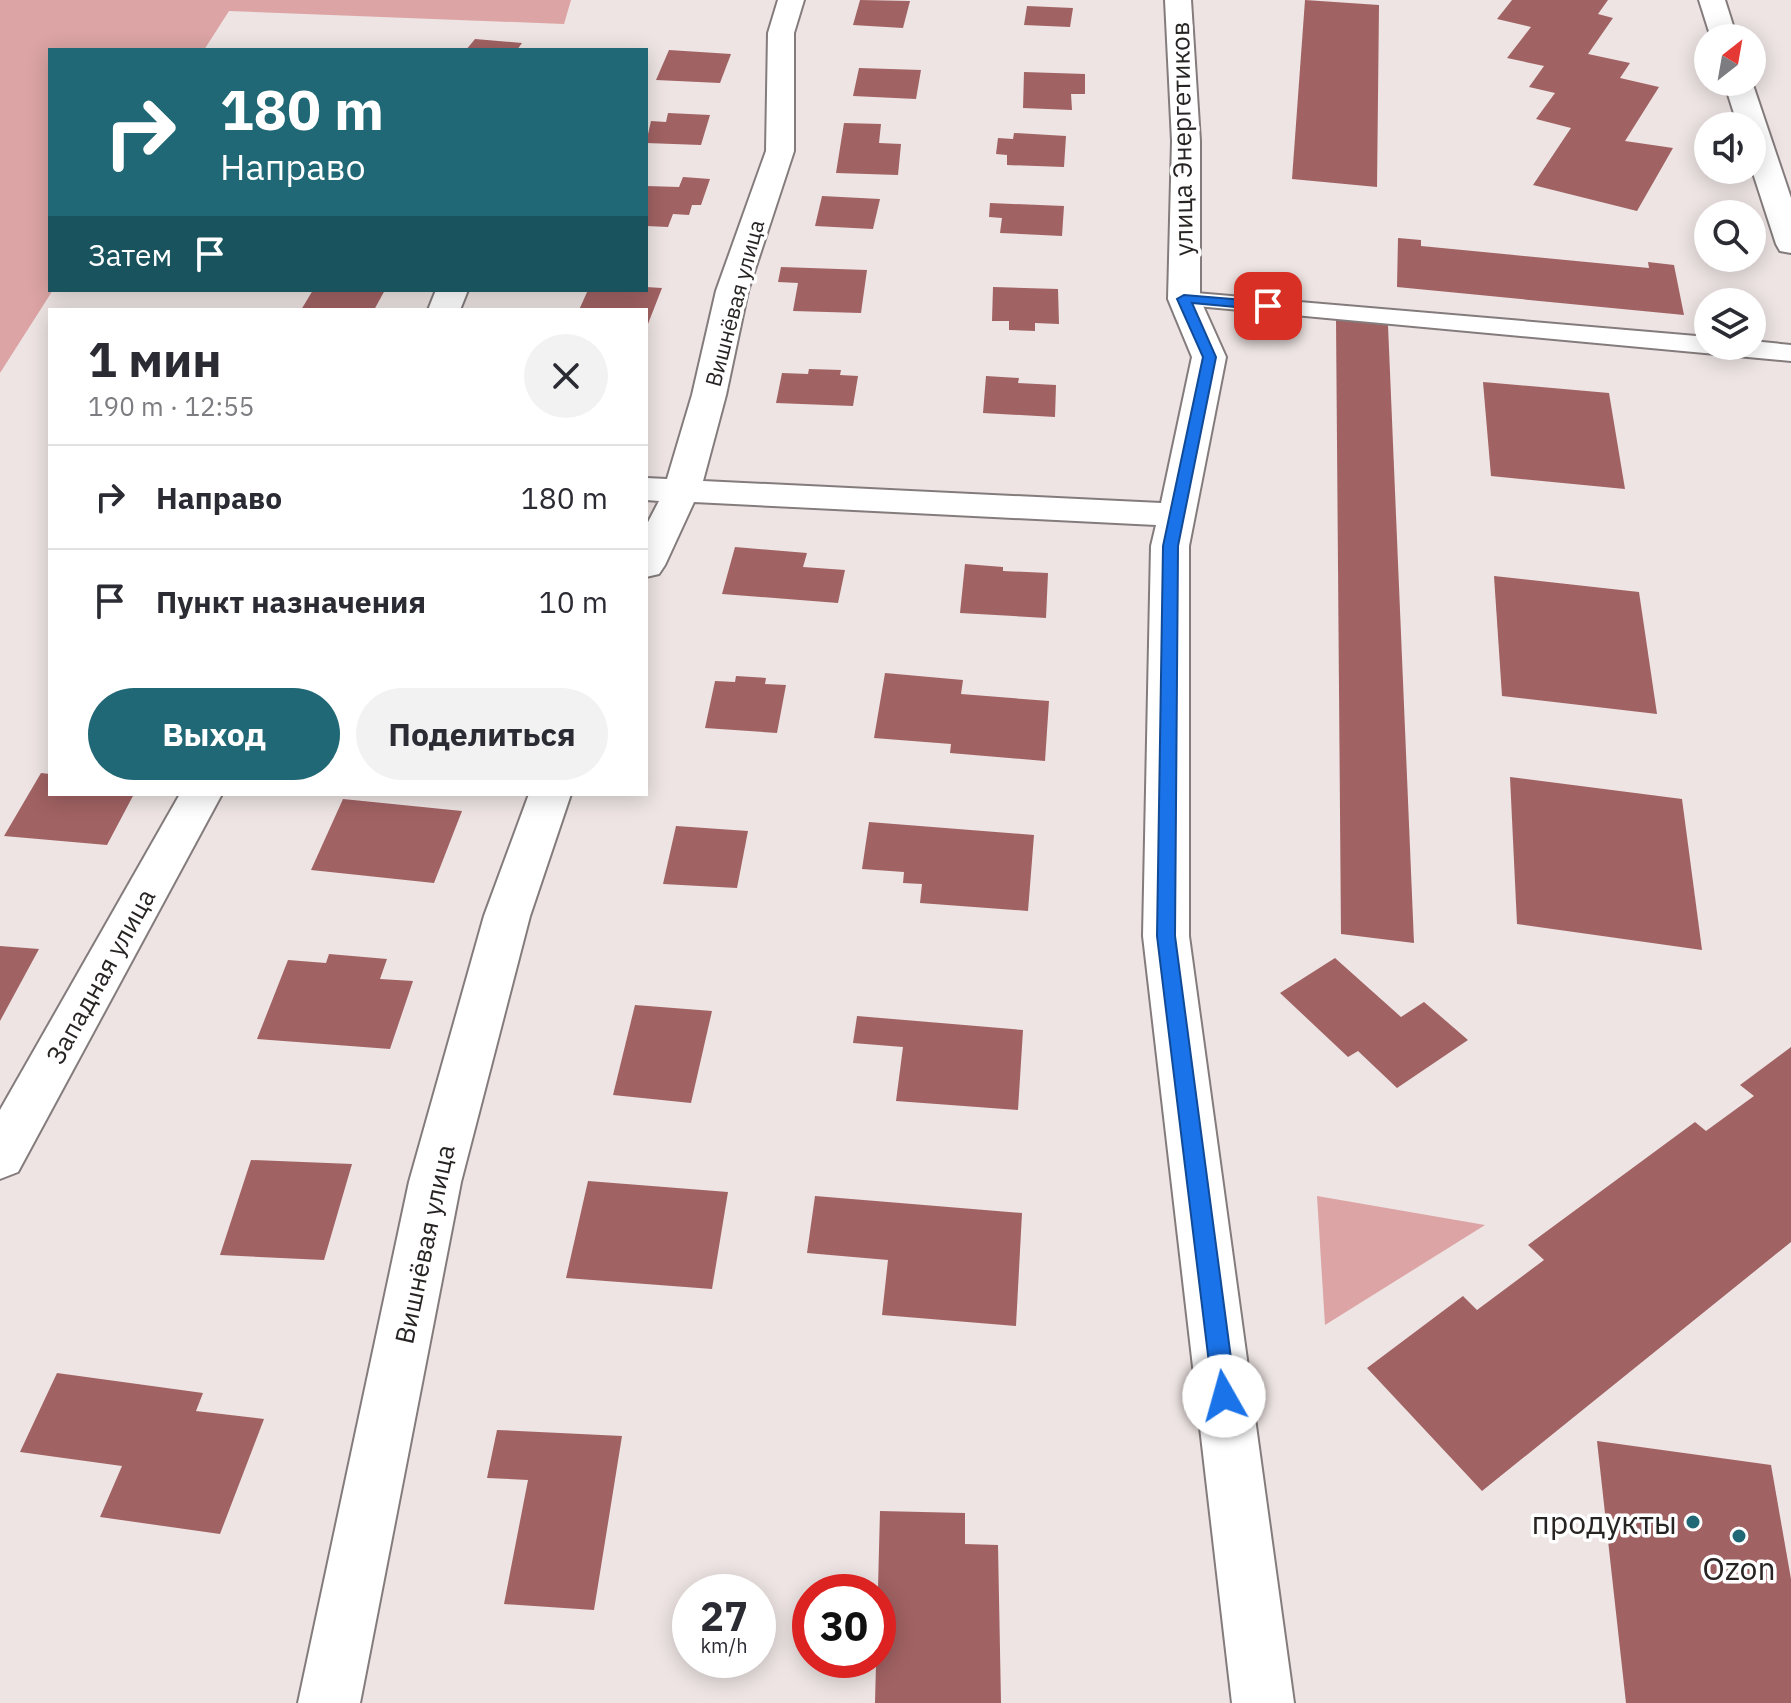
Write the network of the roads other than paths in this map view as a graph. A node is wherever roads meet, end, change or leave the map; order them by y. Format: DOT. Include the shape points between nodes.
graph roads {
  1 [pos="791,0"];
  2 [pos="1178,0"];
  3 [pos="1712,0"];
  4 [pos="1720,24"];
  5 [pos="1743,96"];
  6 [pos="1791,244"];
  7 [pos="1184,299"];
  8 [pos="1694,344"];
  9 [pos="1766,350"];
  10 [pos="1791,353"];
  11 [pos="648,489"];
  12 [pos="682,490"];
  13 [pos="1177,515"];
  14 [pos="648,561"];
  15 [pos="200,796"];
  16 [pos="549,796"];
  17 [pos="0,1157"];
  18 [pos="329,1703"];
  19 [pos="1263,1703"];
  1 -- 12 [label="street, Вишнёвая улица" via="781,33 780,151 732,291"];
  2 -- 7 [label="street, улица Энергетиков" via="1186,141"];
  3 -- 4 [label="street"];
  5 -- 6 [label="street"];
  7 -- 8 [label="lane"];
  7 -- 13 [label="street, улица Энергетиков" via="1209,357"];
  9 -- 10 [label="lane"];
  11 -- 12 [label="street"];
  12 -- 13 [label="street"];
  12 -- 14 [label="street, Вишнёвая улица"];
  13 -- 19 [label="street, улица Энергетиков" via="1170,546 1166,936"];
  15 -- 17 [label="street, Западная улица"];
  16 -- 18 [label="street, Вишнёвая улица" via="507,916 435,1182"];
}
